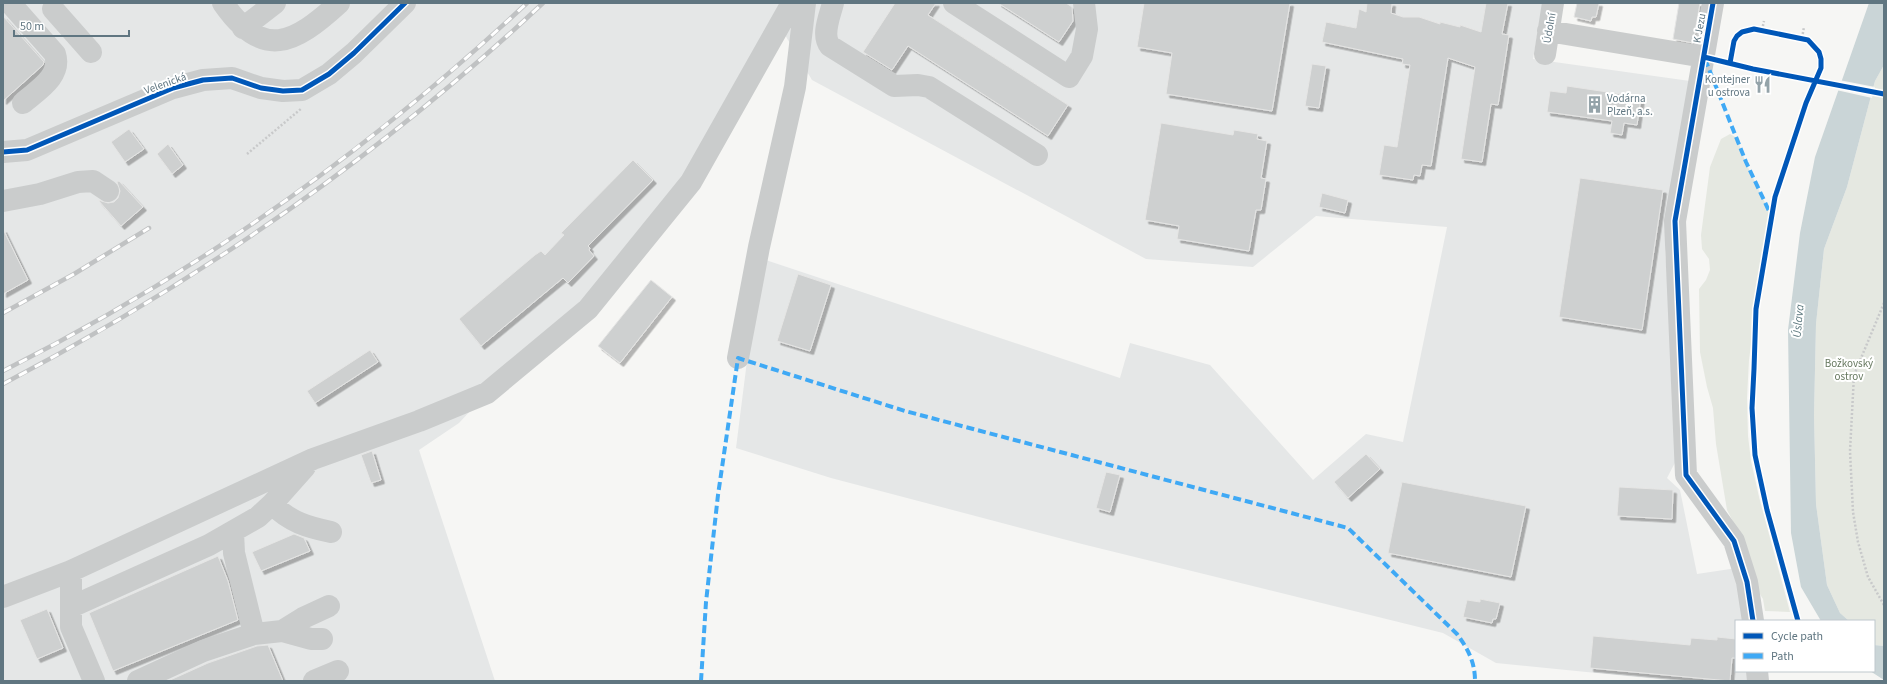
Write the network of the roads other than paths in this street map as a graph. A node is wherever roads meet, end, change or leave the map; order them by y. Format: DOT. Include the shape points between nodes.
graph roads {
  1 [pos="10,3"];
  2 [pos="223,3"];
  3 [pos="275,3"];
  4 [pos="339,3"];
  5 [pos="405,3"];
  6 [pos="792,3"];
  7 [pos="805,3"];
  8 [pos="833,3"];
  9 [pos="954,3"];
  10 [pos="1084,3"];
  11 [pos="1553,3"];
  12 [pos="1713,3"];
  13 [pos="56,6"];
  14 [pos="32,28"];
  15 [pos="243,28"];
  16 [pos="1548,31"];
  17 [pos="91,52"];
  18 [pos="1545,54"];
  19 [pos="1704,57"];
  20 [pos="23,103"];
  21 [pos="3,152"];
  22 [pos="1037,156"];
  23 [pos="108,191"];
  24 [pos="3,201"];
  25 [pos="738,358"];
  26 [pos="313,459"];
  27 [pos="272,504"];
  28 [pos="233,532"];
  29 [pos="331,532"];
  30 [pos="72,571"];
  31 [pos="3,597"];
  32 [pos="329,606"];
  33 [pos="71,607"];
  34 [pos="1753,620"];
  35 [pos="282,630"];
  36 [pos="254,634"];
  37 [pos="322,639"];
  38 [pos="338,671"];
  39 [pos="94,681"];
  40 [pos="138,681"];
  41 [pos="314,681"];
  1 -- 14 [label="street"];
  2 -- 15 [label="street"];
  3 -- 15 [label="street"];
  4 -- 15 [label="street" via="309,28 289,39 274,41 258,38"];
  5 -- 21 [label="street, Velenická" via="354,53 329,74 302,90 261,88 232,78 203,80 174,88 28,150"];
  6 -- 26 [label="street" via="691,182 588,309 487,393 419,421"];
  7 -- 25 [label="street" via="795,87 759,247"];
  8 -- 22 [label="street" via="826,32 826,40 830,46 894,86 929,87"];
  9 -- 10 [label="street" via="1069,77 1082,56 1087,29"];
  11 -- 16 [label="street, Údolní"];
  12 -- 19 [label="street, K Jezu"];
  13 -- 14 [label="street"];
  13 -- 17 [label="street"];
  14 -- 20 [label="street" via="54,54 57,62 56,72"];
  16 -- 18 [label="street, Údolní"];
  16 -- 19 [label="street"];
  19 -- 34 [label="street, K Jezu" via="1675,221 1686,476 1734,541 1747,582"];
  23 -- 24 [label="street" via="93,181 78,182 40,194"];
  26 -- 27 [label="street"];
  26 -- 30 [label="street"];
  27 -- 28 [label="street" via="258,517"];
  27 -- 29 [label="street" via="282,514 306,527"];
  28 -- 33 [label="street" via="165,566"];
  28 -- 36 [label="street" via="234,553"];
  30 -- 31 [label="street"];
  30 -- 33 [label="street"];
  32 -- 35 [label="street"];
  33 -- 39 [label="street" via="71,627"];
  35 -- 36 [label="street"];
  35 -- 37 [label="street" via="311,639"];
  36 -- 40 [label="street" via="203,651"];
  38 -- 41 [label="street"];
}
